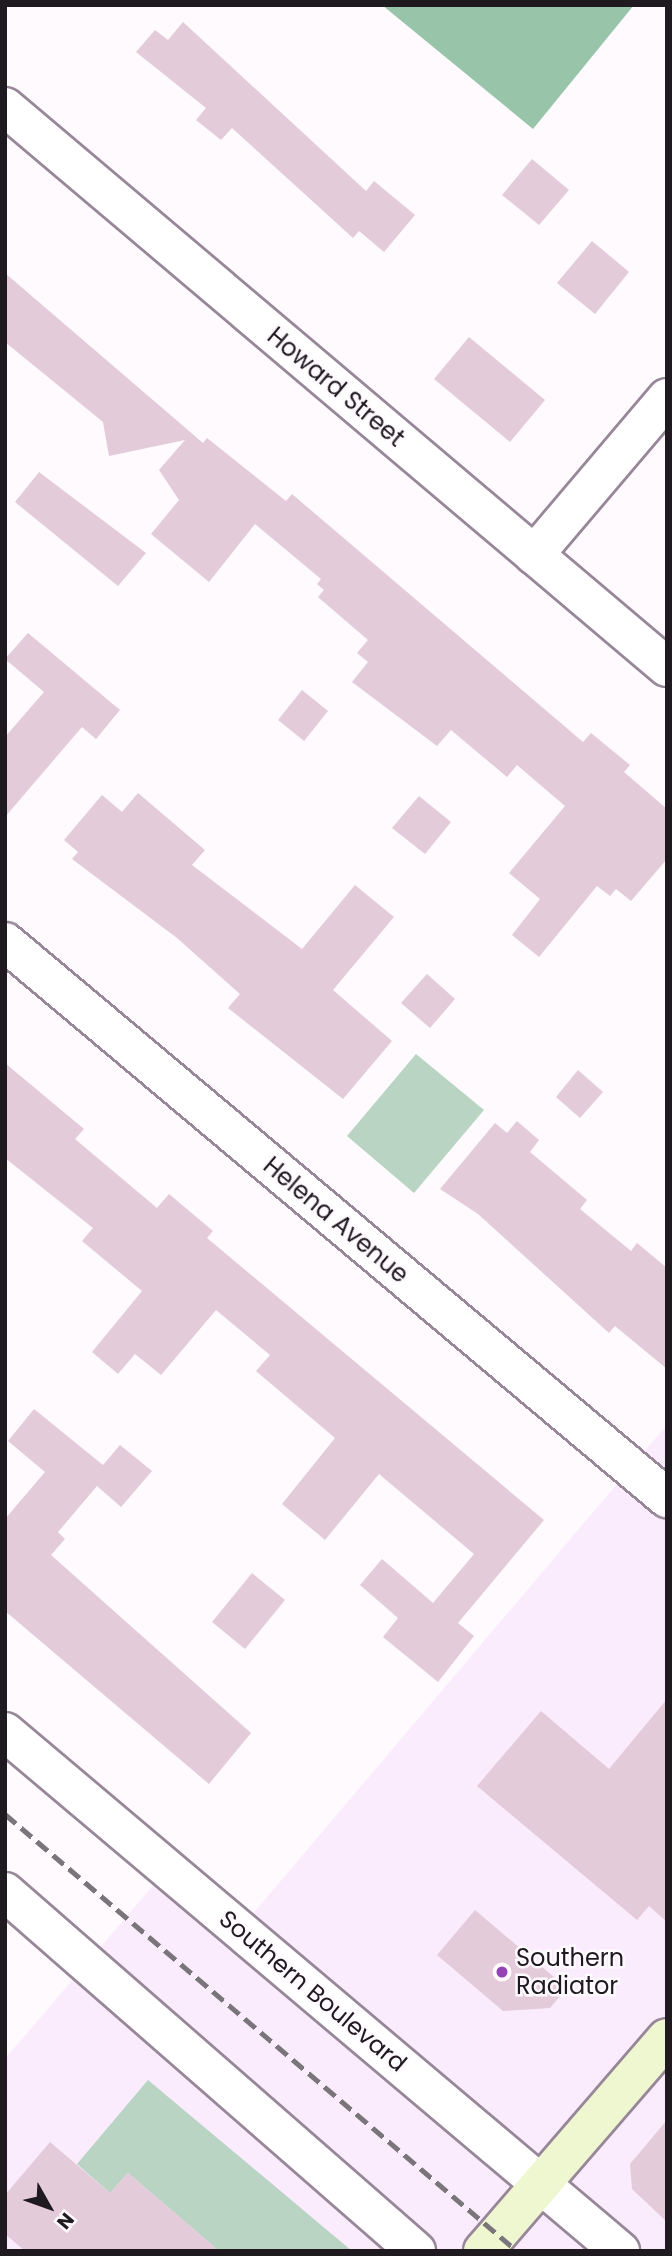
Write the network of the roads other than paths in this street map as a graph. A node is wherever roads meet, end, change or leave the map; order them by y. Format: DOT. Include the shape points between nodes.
graph roads {
  1 [pos="5,107"];
  2 [pos="667,398"];
  3 [pos="534,555"];
  4 [pos="667,667"];
  5 [pos="5,942"];
  6 [pos="667,1498"];
  7 [pos="5,1732"];
  8 [pos="5,1892"];
  9 [pos="667,2038"];
  10 [pos="541,2182"];
  11 [pos="416,2251"];
  12 [pos="484,2251"];
  13 [pos="621,2251"];
  1 -- 3 [label="street, Howard Street"];
  2 -- 3 [label="street"];
  3 -- 4 [label="street, Howard Street"];
  5 -- 6 [label="street, Helena Avenue"];
  7 -- 10 [label="street, Southern Boulevard"];
  8 -- 11 [label="street"];
  9 -- 10 [label="main road"];
  10 -- 12 [label="main road"];
  10 -- 13 [label="street, Southern Boulevard"];
}
